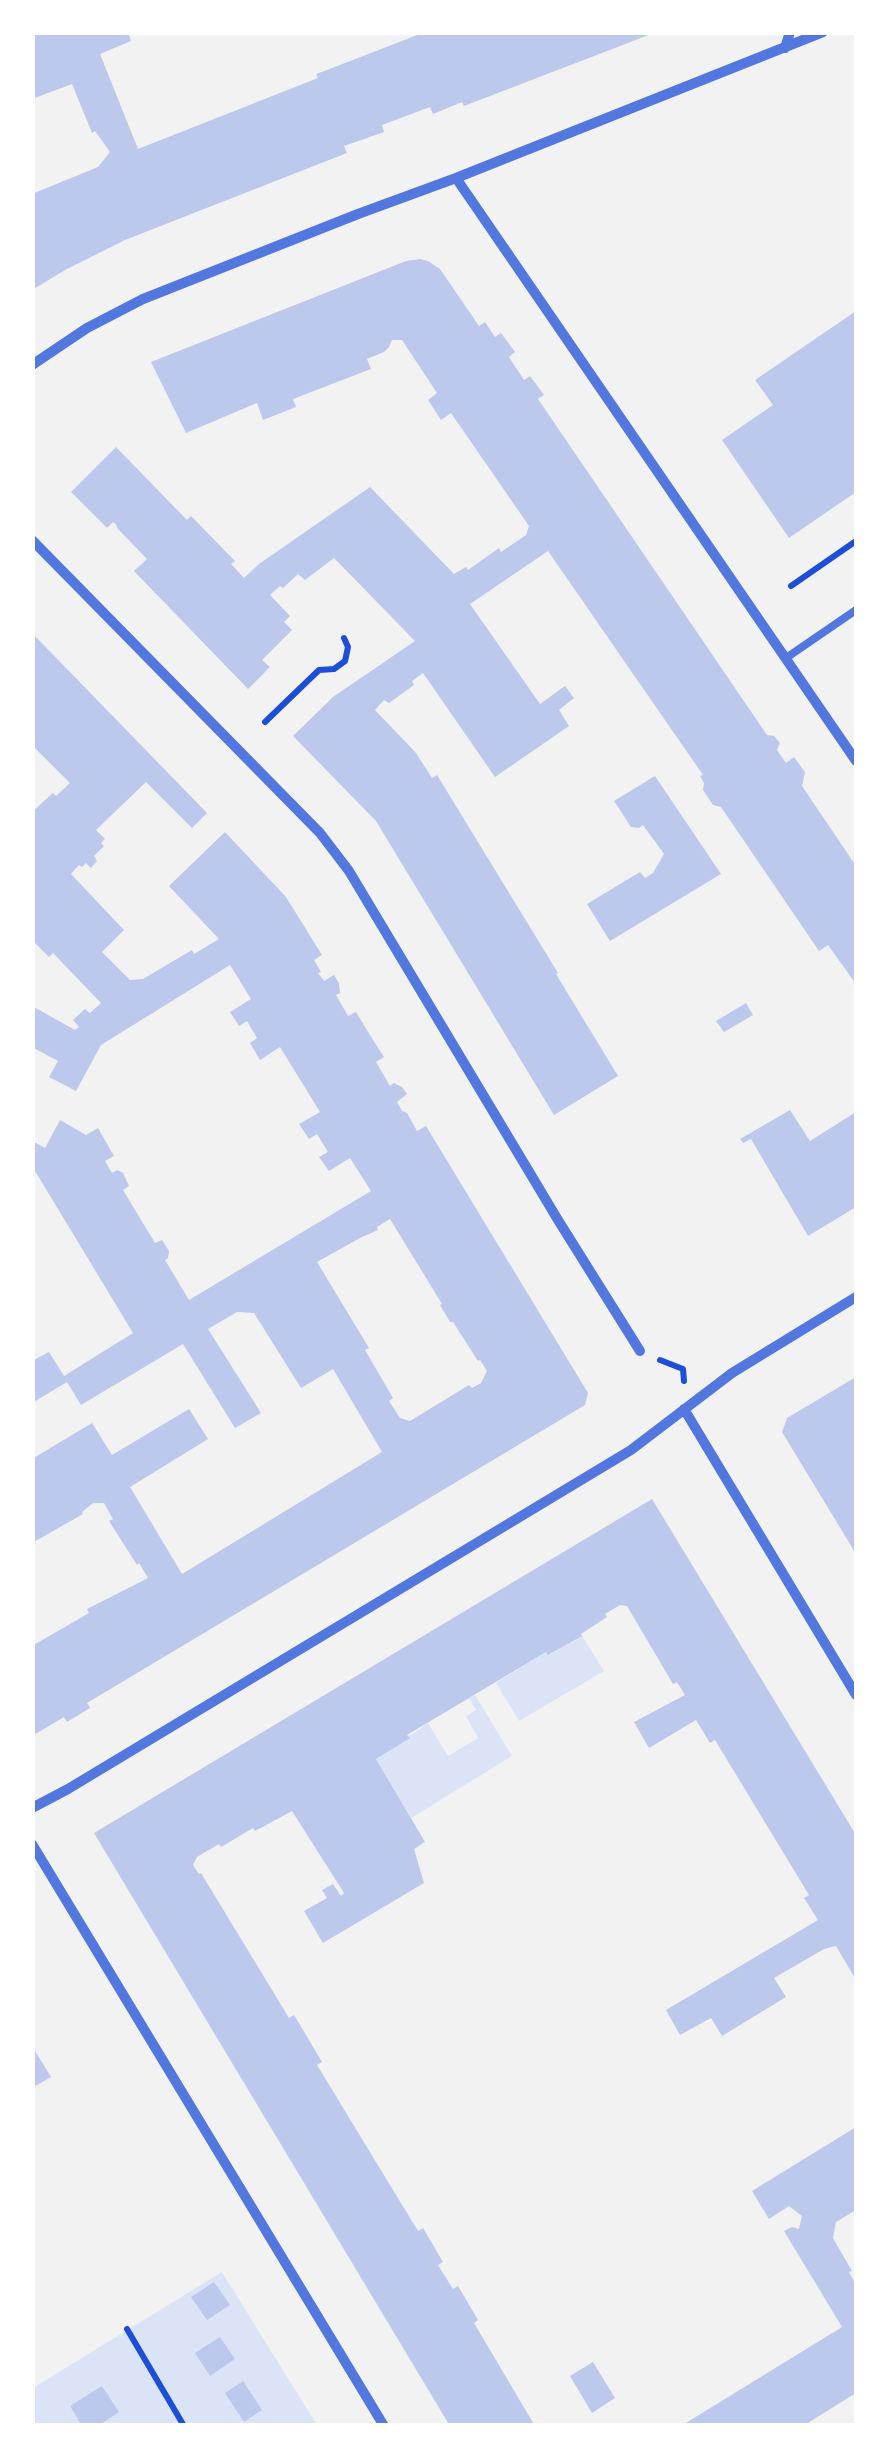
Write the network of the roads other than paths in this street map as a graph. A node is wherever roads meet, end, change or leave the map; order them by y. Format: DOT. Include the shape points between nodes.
graph roads {
  1 [pos="790,32"];
  2 [pos="823,32"];
  3 [pos="786,48"];
  4 [pos="456,178"];
  5 [pos="32,365"];
  6 [pos="32,540"];
  7 [pos="856,610"];
  8 [pos="786,658"];
  9 [pos="856,761"];
  10 [pos="856,1297"];
  11 [pos="640,1351"];
  12 [pos="684,1409"];
  13 [pos="856,1695"];
  14 [pos="32,1808"];
  15 [pos="32,1844"];
  16 [pos="384,2426"];
  1 -- 3 [label="street"];
  2 -- 3 [label="street"];
  3 -- 4 [label="street"];
  4 -- 5 [label="street" via="142,299"];
  4 -- 8 [label="street"];
  6 -- 11 [label="street" via="320,833 349,871"];
  7 -- 8 [label="lane"];
  8 -- 9 [label="street"];
  10 -- 12 [label="street"];
  12 -- 13 [label="street"];
  12 -- 14 [label="street" via="614,1460"];
  15 -- 16 [label="street"];
}
